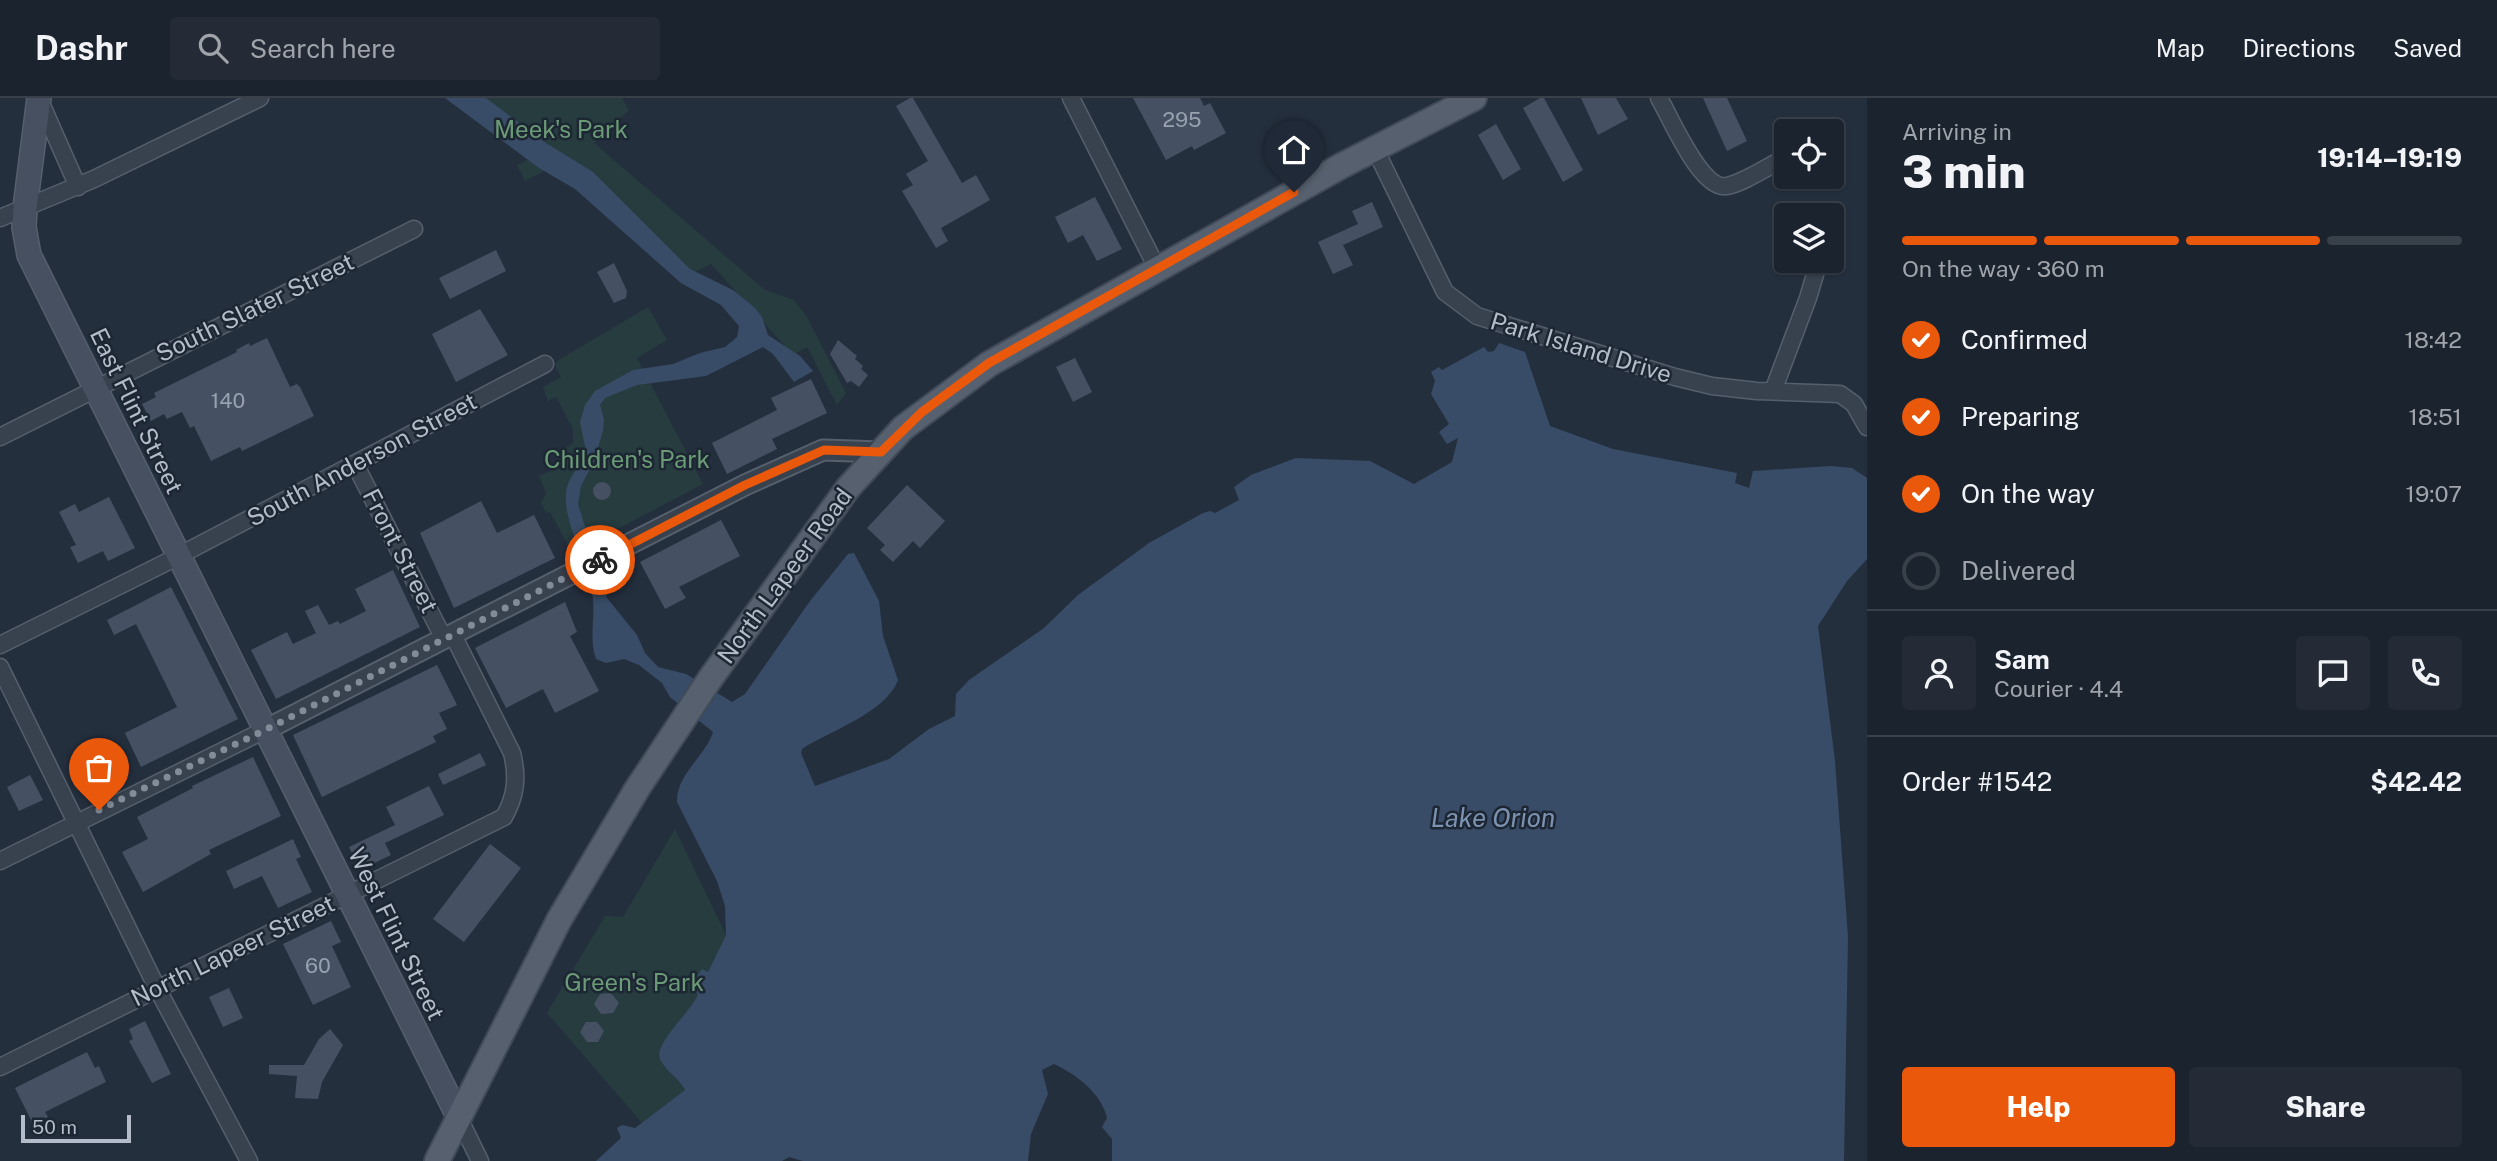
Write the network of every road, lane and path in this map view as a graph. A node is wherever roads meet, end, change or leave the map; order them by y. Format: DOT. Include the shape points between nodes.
graph roads {
  1 [pos="260,98"];
  2 [pos="1072,98"];
  3 [pos="1474,98"];
  4 [pos="1660,98"];
  5 [pos="39,99"];
  6 [pos="1375,149"];
  7 [pos="1774,163"];
  8 [pos="78,187"];
  9 [pos="25,208"];
  10 [pos="0,218"];
  11 [pos="414,229"];
  12 [pos="1157,268"];
  13 [pos="1815,273"];
  14 [pos="545,364"];
  15 [pos="95,387"];
  16 [pos="1773,391"];
  17 [pos="1867,427"];
  18 [pos="0,437"];
  19 [pos="881,452"];
  20 [pos="355,464"];
  21 [pos="180,556"];
  22 [pos="449,637"];
  23 [pos="0,645"];
  24 [pos="0,667"];
  25 [pos="265,730"];
  26 [pos="504,817"];
  27 [pos="75,822"];
  28 [pos="0,861"];
  29 [pos="346,895"];
  30 [pos="157,988"];
  31 [pos="0,1067"];
  32 [pos="459,1118"];
  33 [pos="249,1161"];
  34 [pos="437,1161"];
  35 [pos="480,1161"];
  1 -- 8 [label="street"];
  2 -- 12 [label="street"];
  3 -- 6 [label="main road, North Lapeer Road"];
  4 -- 7 [label="street" via="1712,184 1726,186"];
  5 -- 8 [label="street, East Flint Street"];
  5 -- 9 [label="main road, East Flint Street"];
  6 -- 12 [label="main road, North Lapeer Road"];
  6 -- 16 [label="street, Park Island Drive" via="1445,292 1477,316 1675,377 1712,386"];
  8 -- 9 [label="street"];
  9 -- 10 [label="street"];
  9 -- 15 [label="main road, East Flint Street" via="29,255"];
  11 -- 15 [label="street, South Slater Street"];
  12 -- 19 [label="main road, North Lapeer Road" via="989,363 922,412"];
  13 -- 16 [label="street"];
  14 -- 20 [label="street, South Anderson Street"];
  15 -- 18 [label="street, South Slater Street"];
  15 -- 21 [label="main road, East Flint Street"];
  16 -- 17 [label="street, Park Island Drive" via="1840,394 1854,404"];
  19 -- 22 [label="street" via="824,450 745,485"];
  19 -- 32 [label="main road, North Lapeer Road" via="848,488 710,678 637,789 559,920"];
  20 -- 21 [label="street, South Anderson Street"];
  20 -- 22 [label="street, Front Street"];
  21 -- 23 [label="street, South Anderson Street"];
  21 -- 25 [label="main road, East Flint Street"];
  22 -- 25 [label="street"];
  22 -- 26 [label="street, Front Street" via="512,753 516,786"];
  24 -- 27 [label="street"];
  25 -- 27 [label="street"];
  25 -- 29 [label="main road, West Flint Street"];
  26 -- 29 [label="street, North Lapeer Street"];
  27 -- 28 [label="street"];
  27 -- 30 [label="street"];
  29 -- 30 [label="street, North Lapeer Street"];
  29 -- 32 [label="main road, West Flint Street"];
  30 -- 31 [label="street, North Lapeer Street"];
  30 -- 33 [label="street"];
  32 -- 34 [label="main road, North Lapeer Road"];
  32 -- 35 [label="street, West Flint Street"];
}
